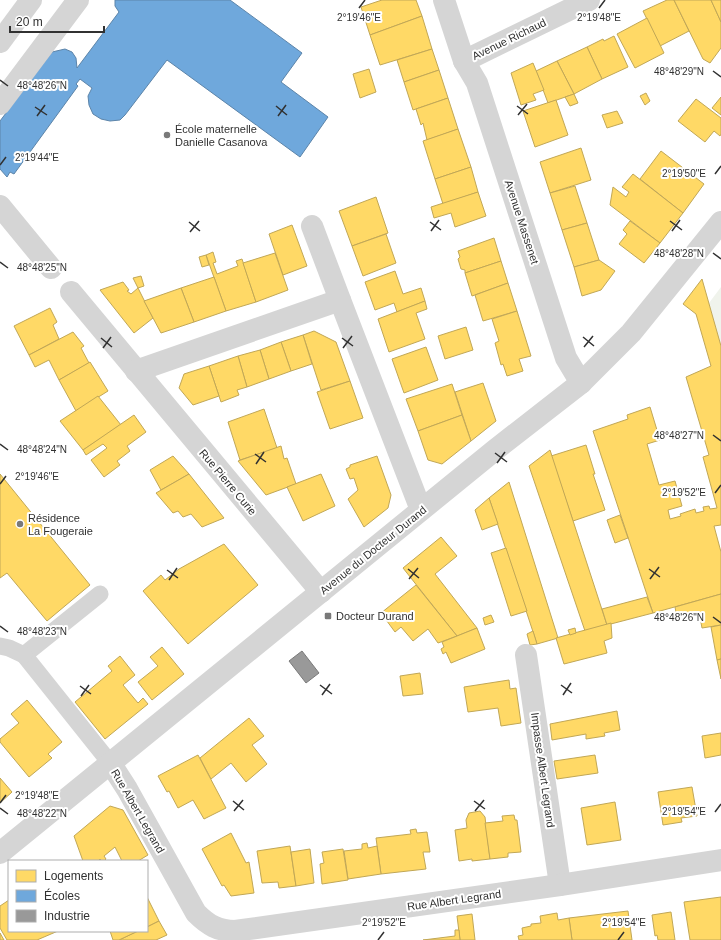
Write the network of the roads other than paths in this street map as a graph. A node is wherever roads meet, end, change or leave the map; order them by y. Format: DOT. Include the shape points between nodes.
graph roads {
  1 [pos="31,0"];
  2 [pos="78,0"];
  3 [pos="444,0"];
  4 [pos="589,0"];
  5 [pos="0,42"];
  6 [pos="464,61"];
  7 [pos="0,104"];
  8 [pos="0,206"];
  9 [pos="721,222"];
  10 [pos="312,226"];
  11 [pos="51,268"];
  12 [pos="71,292"];
  13 [pos="340,300"];
  14 [pos="136,371"];
  15 [pos="581,383"];
  16 [pos="421,510"];
  17 [pos="320,592"];
  18 [pos="100,594"];
  19 [pos="0,646"];
  20 [pos="24,655"];
  21 [pos="526,655"];
  22 [pos="111,764"];
  23 [pos="0,853"];
  24 [pos="721,860"];
  25 [pos="560,885"];
  1 -- 5 [label="street"];
  2 -- 7 [label="street"];
  3 -- 6 [label="street, Avenue Richaud"];
  4 -- 6 [label="street, Avenue Richaud"];
  6 -- 15 [label="street, Avenue Massenet" via="477,83 566,358"];
  8 -- 11 [label="street"];
  9 -- 15 [label="street, Avenue du Docteur Durand" via="631,333"];
  10 -- 13 [label="street"];
  12 -- 14 [label="street, Rue Pierre Curie"];
  13 -- 14 [label="street"];
  13 -- 16 [label="street"];
  14 -- 17 [label="street, Rue Pierre Curie"];
  15 -- 16 [label="street, Avenue du Docteur Durand"];
  16 -- 17 [label="street, Avenue du Docteur Durand"];
  17 -- 22 [label="street, Avenue du Docteur Durand"];
  18 -- 20 [label="lane"];
  19 -- 20 [label="lane"];
  20 -- 22 [label="lane"];
  21 -- 25 [label="street, Impasse Albert Legrand"];
  22 -- 23 [label="street, Avenue du Docteur Durand"];
  22 -- 25 [label="street, Rue Albert Legrand" via="196,913 204,922 224,931"];
  24 -- 25 [label="street, Rue Albert Legrand"];
}
